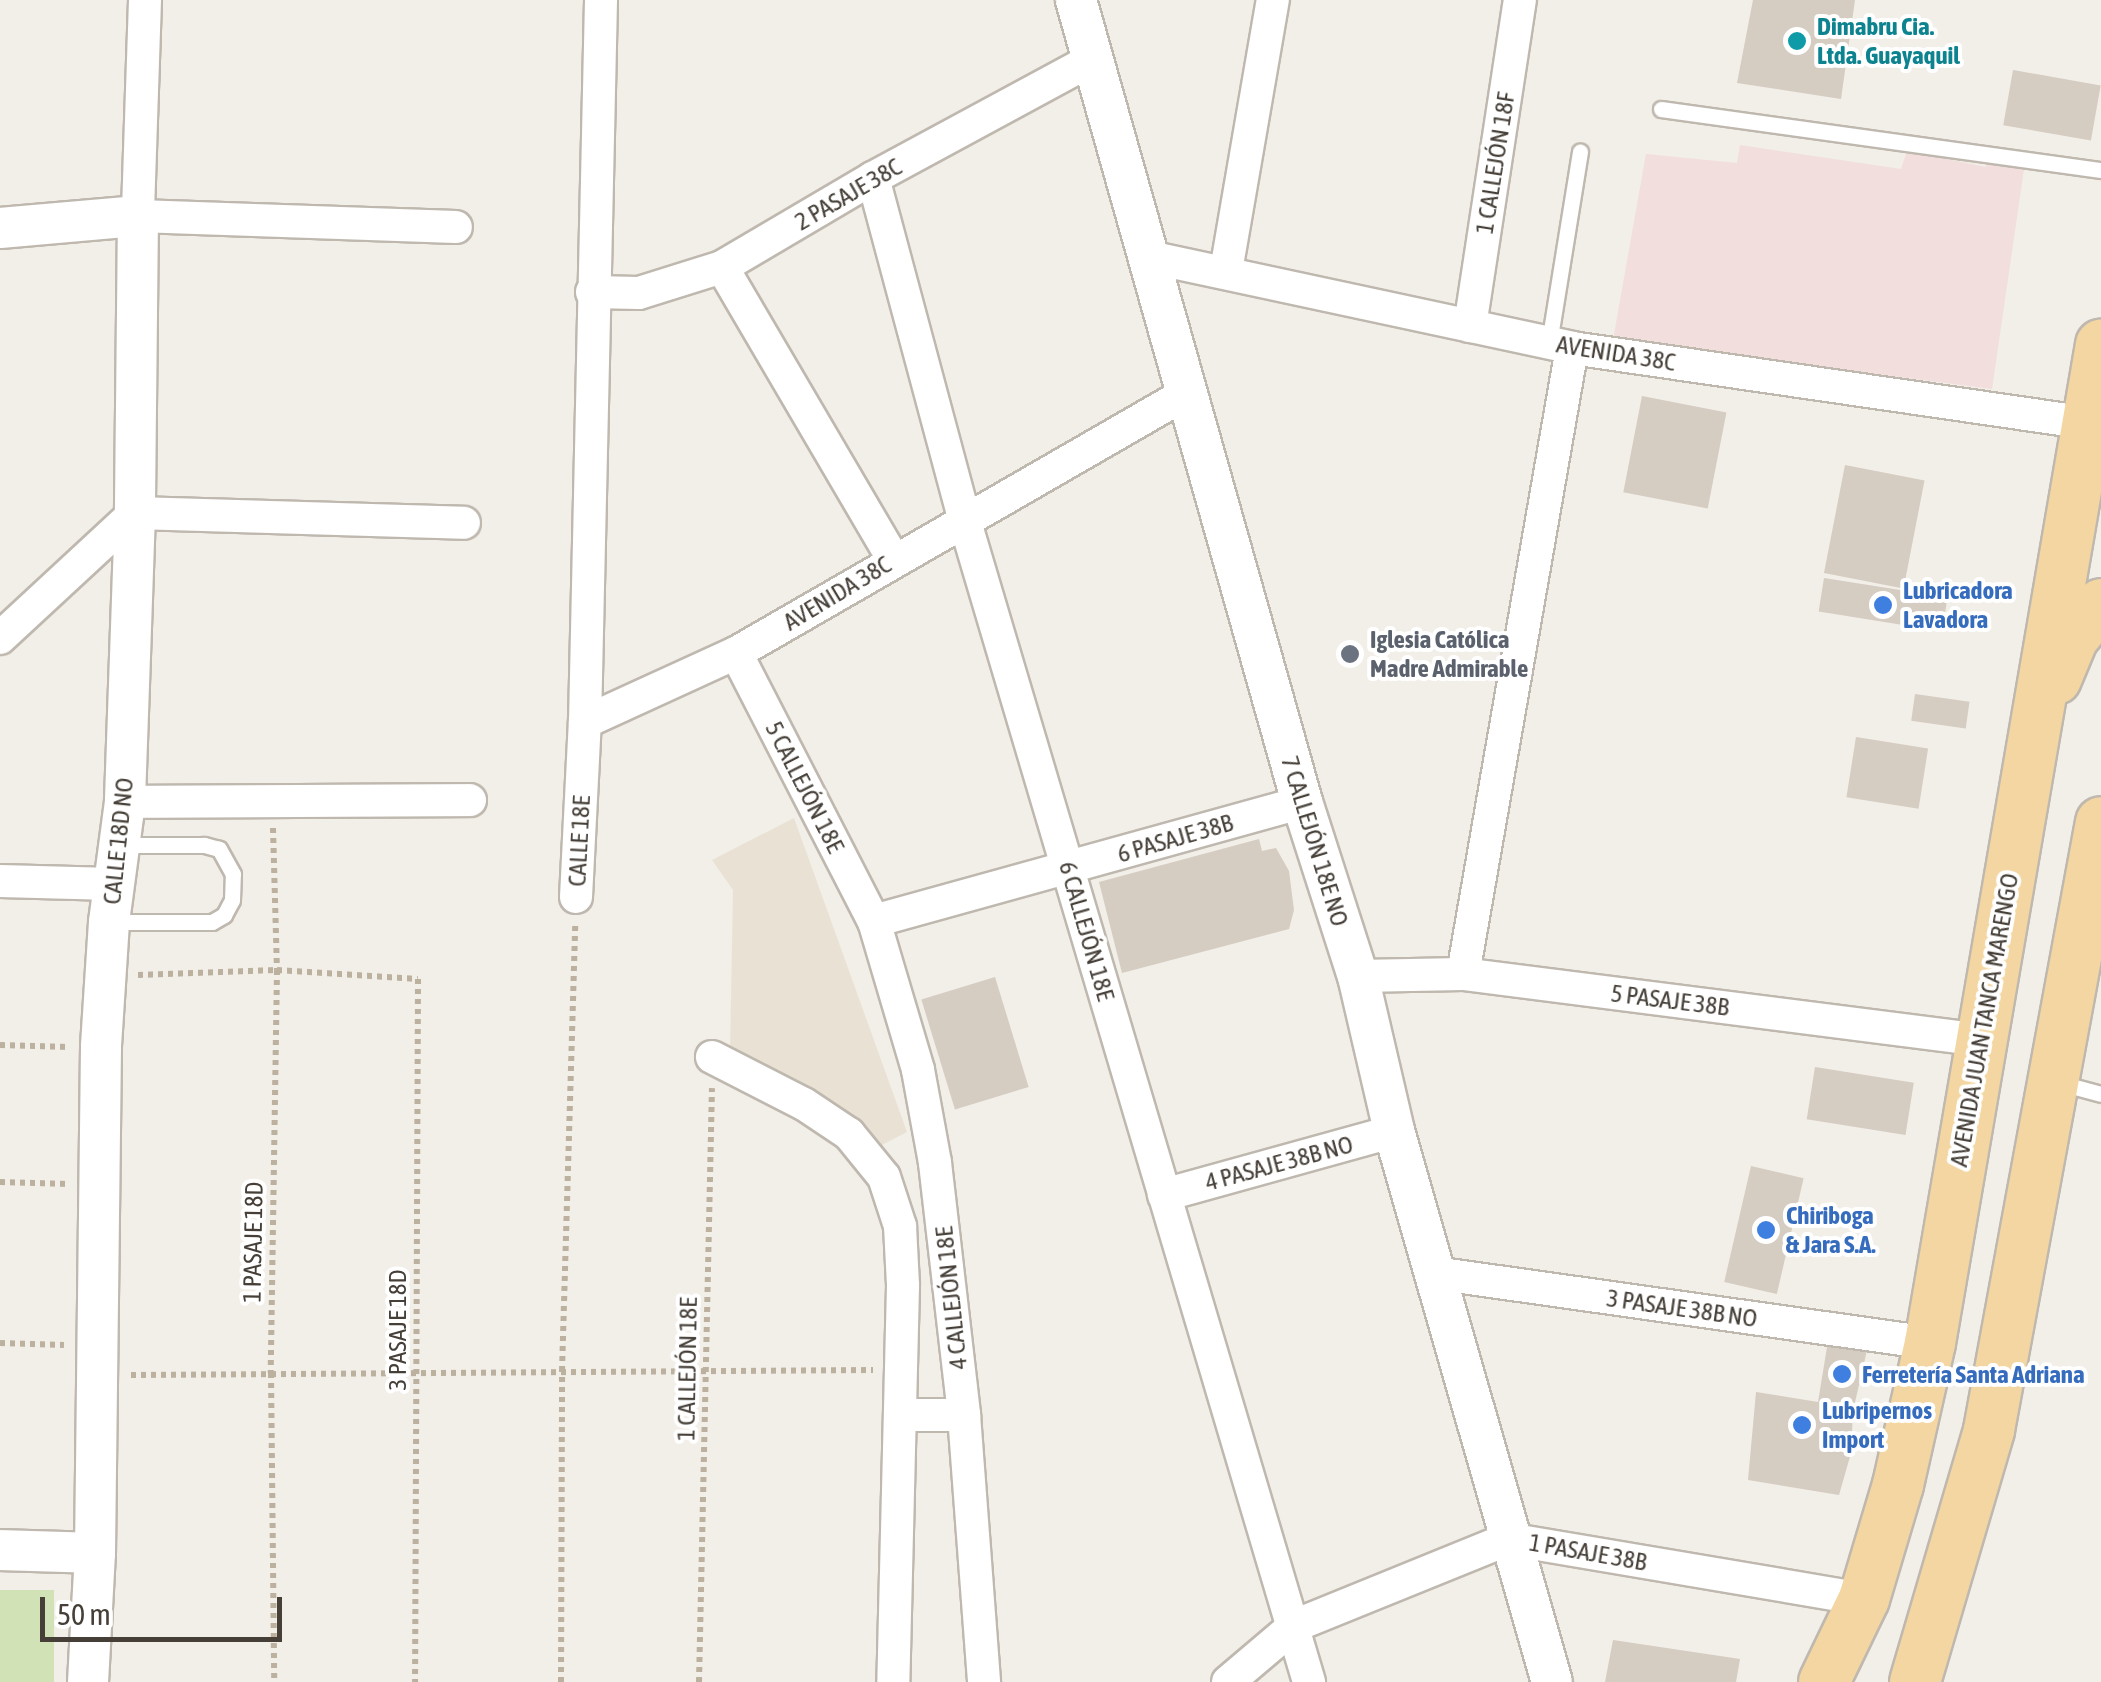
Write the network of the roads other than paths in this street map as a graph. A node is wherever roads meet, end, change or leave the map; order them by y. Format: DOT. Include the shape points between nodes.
graph roads {
  1 [pos="145,0"];
  2 [pos="601,0"];
  3 [pos="1076,0"];
  4 [pos="1273,0"];
  5 [pos="1520,0"];
  6 [pos="1093,59"];
  7 [pos="1661,109"];
  8 [pos="1580,151"];
  9 [pos="2101,170"];
  10 [pos="873,178"];
  11 [pos="138,216"];
  12 [pos="456,227"];
  13 [pos="0,228"];
  14 [pos="1149,257"];
  15 [pos="722,267"];
  16 [pos="1226,271"];
  17 [pos="592,292"];
  18 [pos="1470,326"];
  19 [pos="1560,345"];
  20 [pos="2101,346"];
  21 [pos="1187,393"];
  22 [pos="2088,422"];
  23 [pos="135,514"];
  24 [pos="965,522"];
  25 [pos="464,523"];
  26 [pos="893,559"];
  27 [pos="2101,604"];
  28 [pos="0,638"];
  29 [pos="736,652"];
  30 [pos="585,722"];
  31 [pos="2028,754"];
  32 [pos="470,800"];
  33 [pos="125,802"];
  34 [pos="1302,802"];
  35 [pos="2101,822"];
  36 [pos="1069,868"];
  37 [pos="0,881"];
  38 [pos="114,884"];
  39 [pos="576,897"];
  40 [pos="874,922"];
  41 [pos="1462,974"];
  42 [pos="1358,976"];
  43 [pos="1981,1040"];
  44 [pos="712,1058"];
  45 [pos="2079,1088"];
  46 [pos="1394,1131"];
  47 [pos="935,1163"];
  48 [pos="884,1178"];
  49 [pos="1164,1195"];
  50 [pos="1434,1273"];
  51 [pos="1930,1343"];
  52 [pos="900,1415"];
  53 [pos="964,1415"];
  54 [pos="1508,1539"];
  55 [pos="0,1550"];
  56 [pos="95,1553"];
  57 [pos="1864,1599"];
  58 [pos="1294,1626"];
  59 [pos="88,1682"];
  60 [pos="893,1682"];
  61 [pos="984,1682"];
  62 [pos="1228,1682"];
  63 [pos="1309,1682"];
  64 [pos="1552,1682"];
  65 [pos="1824,1682"];
  66 [pos="1915,1682"];
  1 -- 11 [label="street, CALLE 18D NO"];
  2 -- 17 [label="street, CALLE 18E"];
  3 -- 6 [label="street, 7 CALLEJÓN 18E NO"];
  4 -- 16 [label="street"];
  5 -- 18 [label="street, 1 CALLEJÓN 18F"];
  6 -- 10 [label="street, 2 PASAJE 38C"];
  6 -- 14 [label="street, 7 CALLEJÓN 18E NO"];
  7 -- 9 [label="lane"];
  8 -- 19 [label="lane"];
  10 -- 15 [label="street, 2 PASAJE 38C"];
  10 -- 24 [label="street, 6 CALLEJÓN 18E"];
  11 -- 12 [label="street"];
  11 -- 13 [label="street"];
  11 -- 23 [label="street, CALLE 18D NO"];
  14 -- 16 [label="street, AVENIDA 38C"];
  14 -- 21 [label="street, 7 CALLEJÓN 18E NO"];
  15 -- 17 [label="street, 2 PASAJE 38C" via="639,293"];
  15 -- 26 [label="street"];
  16 -- 18 [label="street, AVENIDA 38C"];
  17 -- 30 [label="street, CALLE 18E"];
  18 -- 19 [label="street, AVENIDA 38C"];
  19 -- 22 [label="street, AVENIDA 38C"];
  19 -- 41 [label="street"];
  20 -- 22 [label="main road, AVENIDA JUAN TANCA MARENGO"];
  21 -- 24 [label="street, AVENIDA 38C"];
  21 -- 34 [label="street, 7 CALLEJÓN 18E NO"];
  22 -- 31 [label="main road, AVENIDA JUAN TANCA MARENGO"];
  23 -- 25 [label="street"];
  23 -- 28 [label="street"];
  23 -- 33 [label="street, CALLE 18D NO"];
  24 -- 26 [label="street, AVENIDA 38C"];
  24 -- 36 [label="street, 6 CALLEJÓN 18E"];
  26 -- 29 [label="street, AVENIDA 38C"];
  27 -- 31 [label="main road" via="2072,638"];
  29 -- 30 [label="street, AVENIDA 38C"];
  29 -- 40 [label="street, 5 CALLEJÓN 18E"];
  30 -- 39 [label="street, CALLE 18E"];
  31 -- 43 [label="main road, AVENIDA JUAN TANCA MARENGO"];
  32 -- 33 [label="street"];
  33 -- 38 [label="street, CALLE 18D NO"];
  34 -- 36 [label="street, 6 PASAJE 38B"];
  34 -- 42 [label="street, 7 CALLEJÓN 18E NO"];
  35 -- 45 [label="main road"];
  36 -- 40 [label="street, 6 PASAJE 38B"];
  36 -- 49 [label="street, 6 CALLEJÓN 18E"];
  37 -- 38 [label="street"];
  38 -- 38 [label="lane" via="204,844 219,849 233,874 232,900 212,922"];
  38 -- 56 [label="street, CALLE 18D NO" via="101,1048"];
  40 -- 47 [label="street, 4 CALLEJÓN 18E" via="918,1070"];
  41 -- 42 [label="street, 5 PASAJE 38B"];
  41 -- 43 [label="street, 5 PASAJE 38B"];
  42 -- 46 [label="street, 7 CALLEJÓN 18E NO"];
  43 -- 51 [label="main road, AVENIDA JUAN TANCA MARENGO"];
  44 -- 48 [label="street" via="849,1134"];
  45 -- 66 [label="main road" via="1990,1430"];
  46 -- 49 [label="street, 4 PASAJE 38B NO"];
  46 -- 50 [label="street, 7 CALLEJÓN 18E NO"];
  47 -- 48 [label="street"];
  47 -- 53 [label="street, 4 CALLEJÓN 18E"];
  48 -- 52 [label="street" via="900,1226"];
  49 -- 58 [label="street, 6 CALLEJÓN 18E"];
  50 -- 51 [label="street, 3 PASAJE 38B NO"];
  50 -- 54 [label="street, 7 CALLEJÓN 18E NO"];
  51 -- 57 [label="main road, AVENIDA JUAN TANCA MARENGO"];
  52 -- 53 [label="street"];
  52 -- 60 [label="street"];
  53 -- 61 [label="street, 4 CALLEJÓN 18E"];
  54 -- 57 [label="street, 1 PASAJE 38B"];
  54 -- 58 [label="street, 1 PASAJE 38B"];
  54 -- 64 [label="street, 7 CALLEJÓN 18E NO"];
  55 -- 56 [label="street"];
  56 -- 59 [label="street, CALLE 18D NO"];
  57 -- 65 [label="main road, AVENIDA JUAN TANCA MARENGO"];
  58 -- 62 [label="street, 1 PASAJE 38B"];
  58 -- 63 [label="street, 6 CALLEJÓN 18E"];
}
